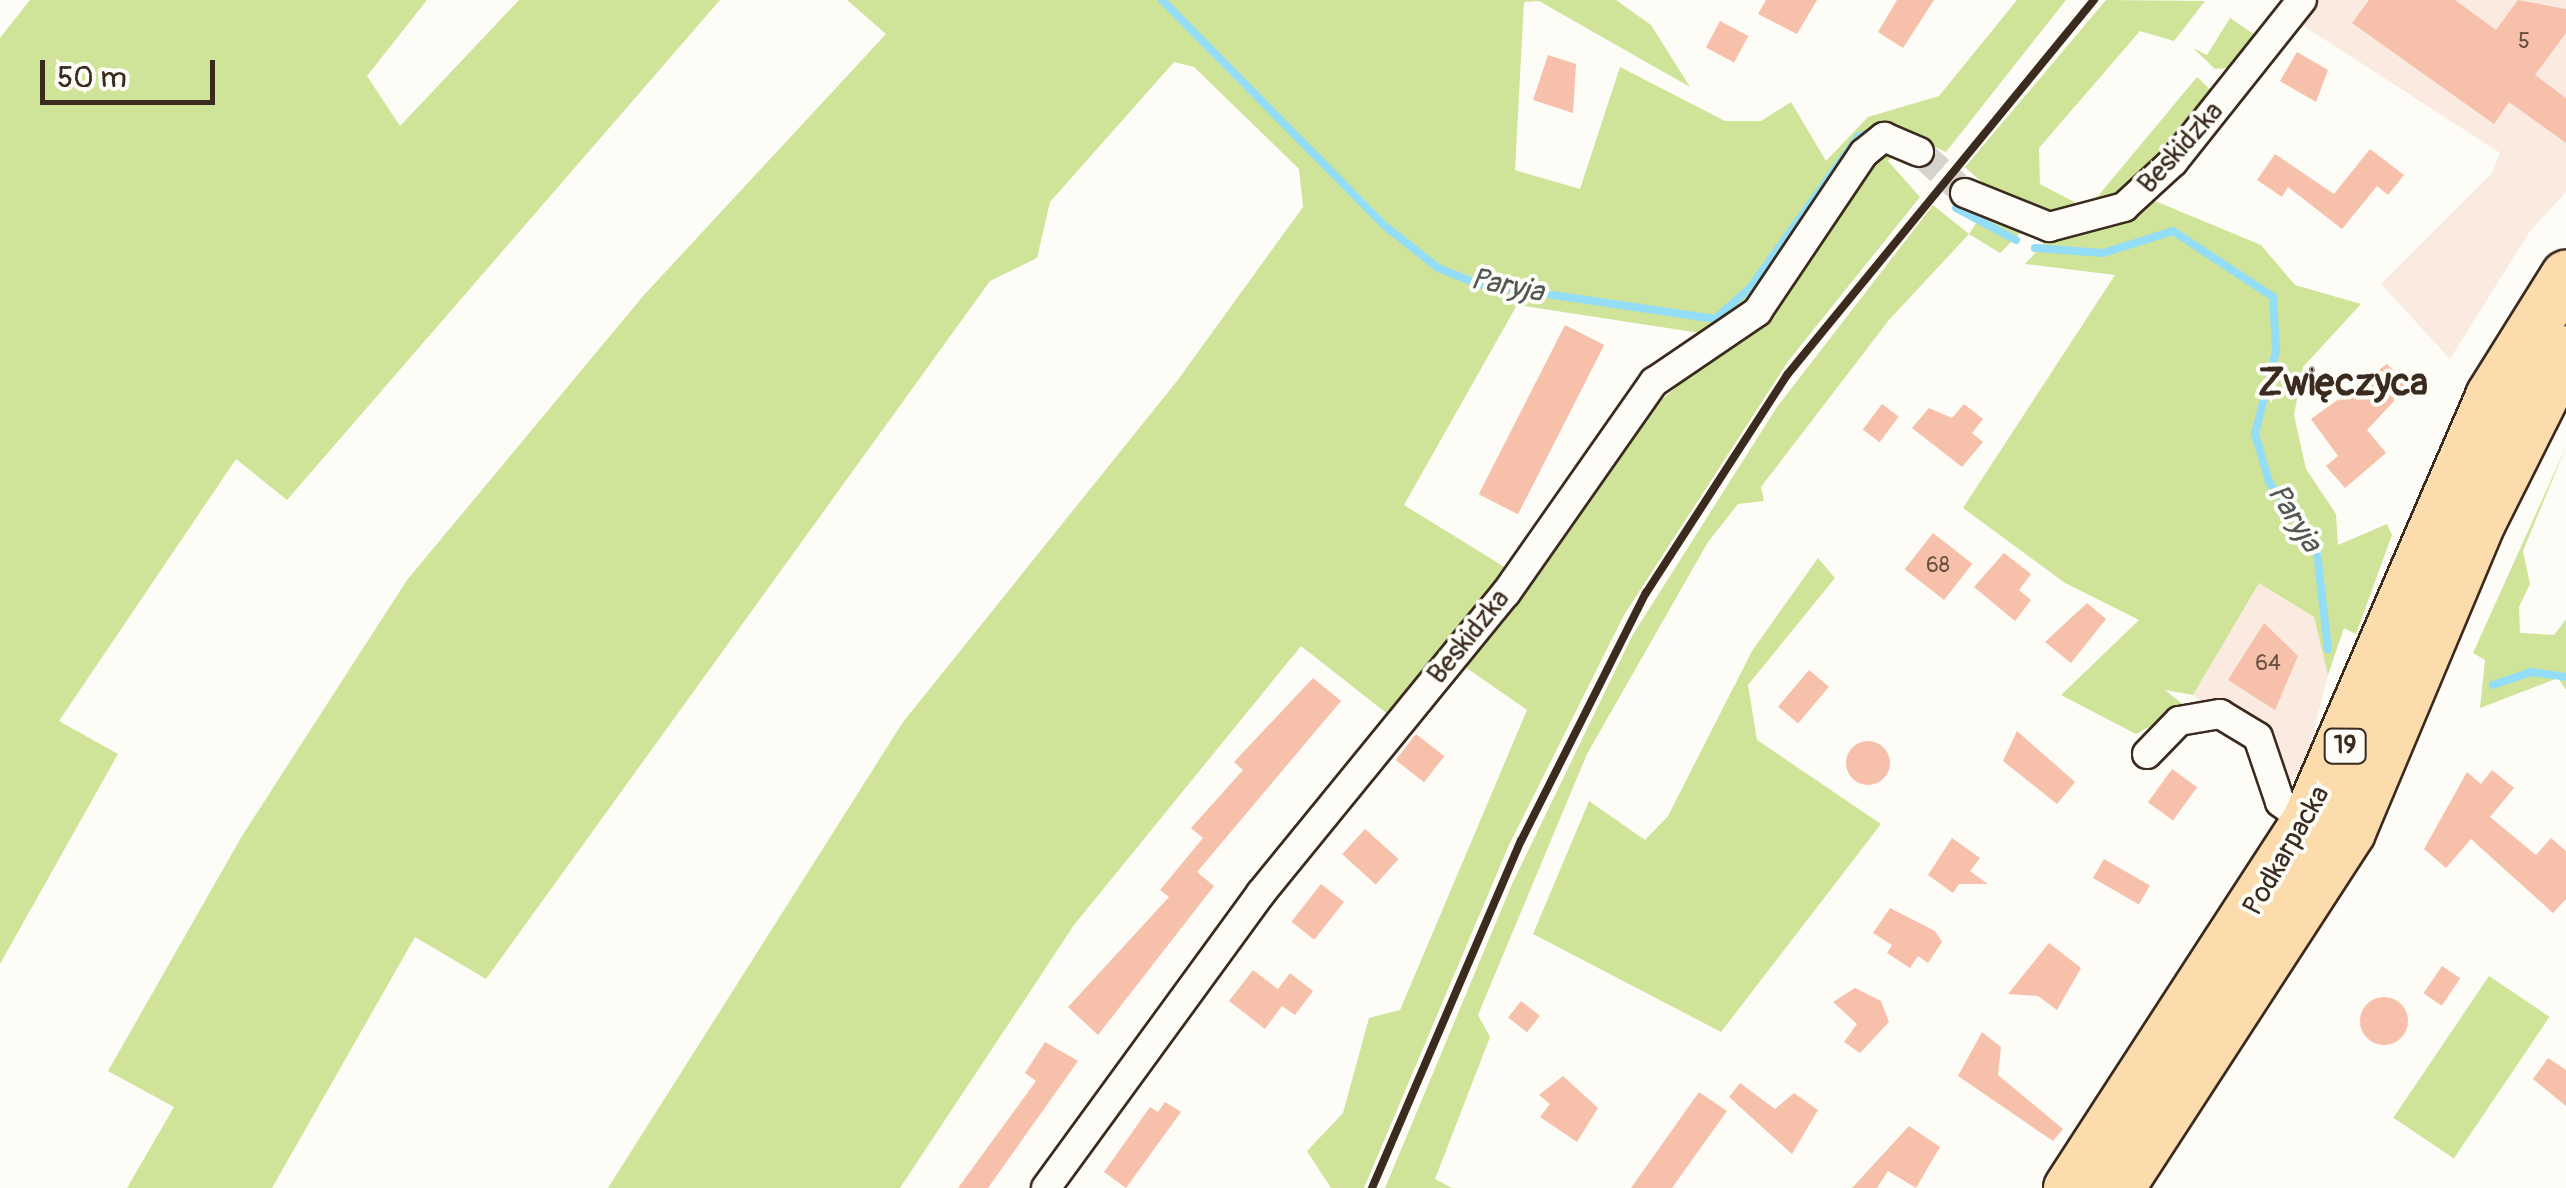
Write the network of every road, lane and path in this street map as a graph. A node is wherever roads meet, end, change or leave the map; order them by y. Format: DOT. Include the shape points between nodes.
graph roads {
  1 [pos="2302,0"];
  2 [pos="1918,152"];
  3 [pos="1966,192"];
  4 [pos="2566,276"];
  5 [pos="2566,351"];
  6 [pos="2420,557"];
  7 [pos="2421,673"];
  8 [pos="2146,754"];
  9 [pos="2320,842"];
  10 [pos="1046,1188"];
  11 [pos="2069,1188"];
  12 [pos="2119,1188"];
  1 -- 3 [label="street, Beskidzka" via="2173,162 2124,207 2049,227"];
  2 -- 10 [label="street, Beskidzka" via="1884,137 1864,153 1757,312 1654,382 1506,593 1227,938"];
  4 -- 6 [label="highway, Podkarpacka / 19" via="2491,396"];
  5 -- 7 [label="highway, Podkarpacka / 19" via="2481,520"];
  6 -- 7 [label="highway" via="2420,613 2400,670 2409,679"];
  6 -- 9 [label="highway, Podkarpacka / 19" via="2335,768"];
  7 -- 9 [label="highway, Podkarpacka / 19"];
  8 -- 9 [label="street" via="2179,721 2220,714 2258,737 2280,802"];
  9 -- 11 [label="highway, Podkarpacka / 19"];
  9 -- 12 [label="highway, Podkarpacka / 19"];
}
